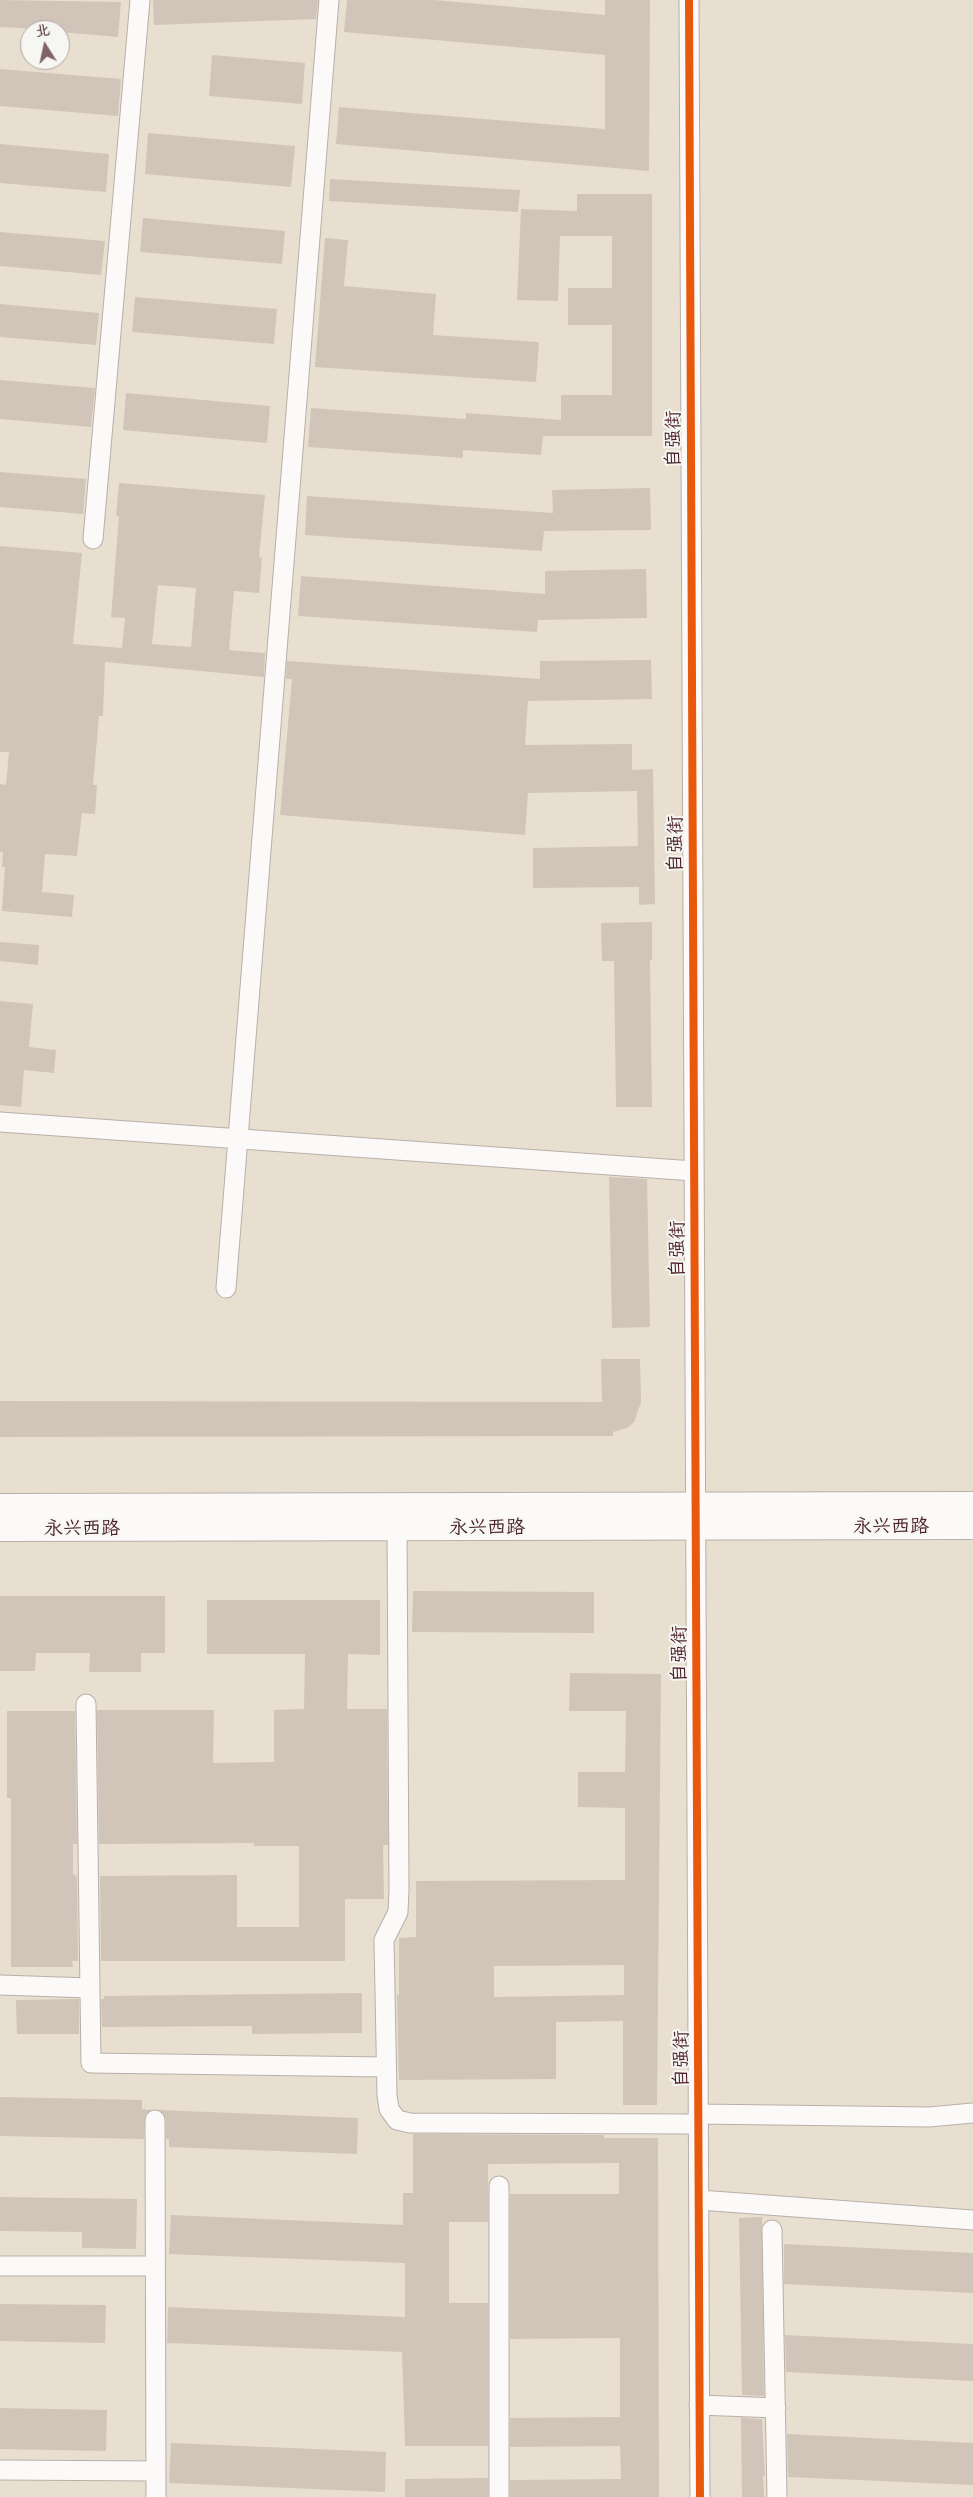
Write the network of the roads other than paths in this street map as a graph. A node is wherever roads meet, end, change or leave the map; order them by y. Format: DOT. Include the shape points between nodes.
graph roads {
  1 [pos="140,0"];
  2 [pos="330,0"];
  3 [pos="689,0"];
  4 [pos="93,539"];
  5 [pos="0,1122"];
  6 [pos="238,1137"];
  7 [pos="694,1171"];
  8 [pos="226,1288"];
  9 [pos="973,1504"];
  10 [pos="0,1506"];
  11 [pos="695,1516"];
  12 [pos="973,1527"];
  13 [pos="397,1528"];
  14 [pos="0,1529"];
  15 [pos="86,1704"];
  16 [pos="0,1985"];
  17 [pos="90,1988"];
  18 [pos="386,2067"];
  19 [pos="973,2113"];
  20 [pos="698,2119"];
  21 [pos="155,2120"];
  22 [pos="499,2186"];
  23 [pos="699,2200"];
  24 [pos="973,2220"];
  25 [pos="772,2230"];
  26 [pos="0,2266"];
  27 [pos="155,2266"];
  28 [pos="700,2405"];
  29 [pos="776,2408"];
  30 [pos="0,2470"];
  31 [pos="156,2471"];
  32 [pos="156,2497"];
  33 [pos="499,2497"];
  34 [pos="700,2497"];
  35 [pos="777,2497"];
  1 -- 4 [label="street"];
  2 -- 6 [label="street"];
  3 -- 7 [label="street, 自强街"];
  5 -- 6 [label="street"];
  6 -- 7 [label="street"];
  6 -- 8 [label="street"];
  7 -- 11 [label="street, 自强街"];
  9 -- 11 [label="main road, 永兴西路"];
  10 -- 11 [label="main road, 永兴西路"];
  11 -- 12 [label="main road, 永兴西路"];
  11 -- 13 [label="main road, 永兴西路"];
  11 -- 20 [label="street, 自强街"];
  13 -- 14 [label="main road, 永兴西路"];
  13 -- 18 [label="street" via="399,1890 398,1912 384,1940"];
  15 -- 17 [label="street"];
  16 -- 17 [label="street"];
  17 -- 18 [label="street" via="91,2064"];
  18 -- 20 [label="street" via="389,2109 397,2120 410,2123"];
  19 -- 20 [label="street" via="930,2117"];
  20 -- 23 [label="street, 自强街"];
  21 -- 27 [label="street"];
  22 -- 33 [label="street"];
  23 -- 24 [label="street"];
  23 -- 28 [label="street, 自强街"];
  25 -- 29 [label="street"];
  26 -- 27 [label="street"];
  27 -- 31 [label="street"];
  28 -- 29 [label="street"];
  28 -- 34 [label="street, 自强街"];
  29 -- 35 [label="street"];
  30 -- 31 [label="street"];
  31 -- 32 [label="street"];
}
